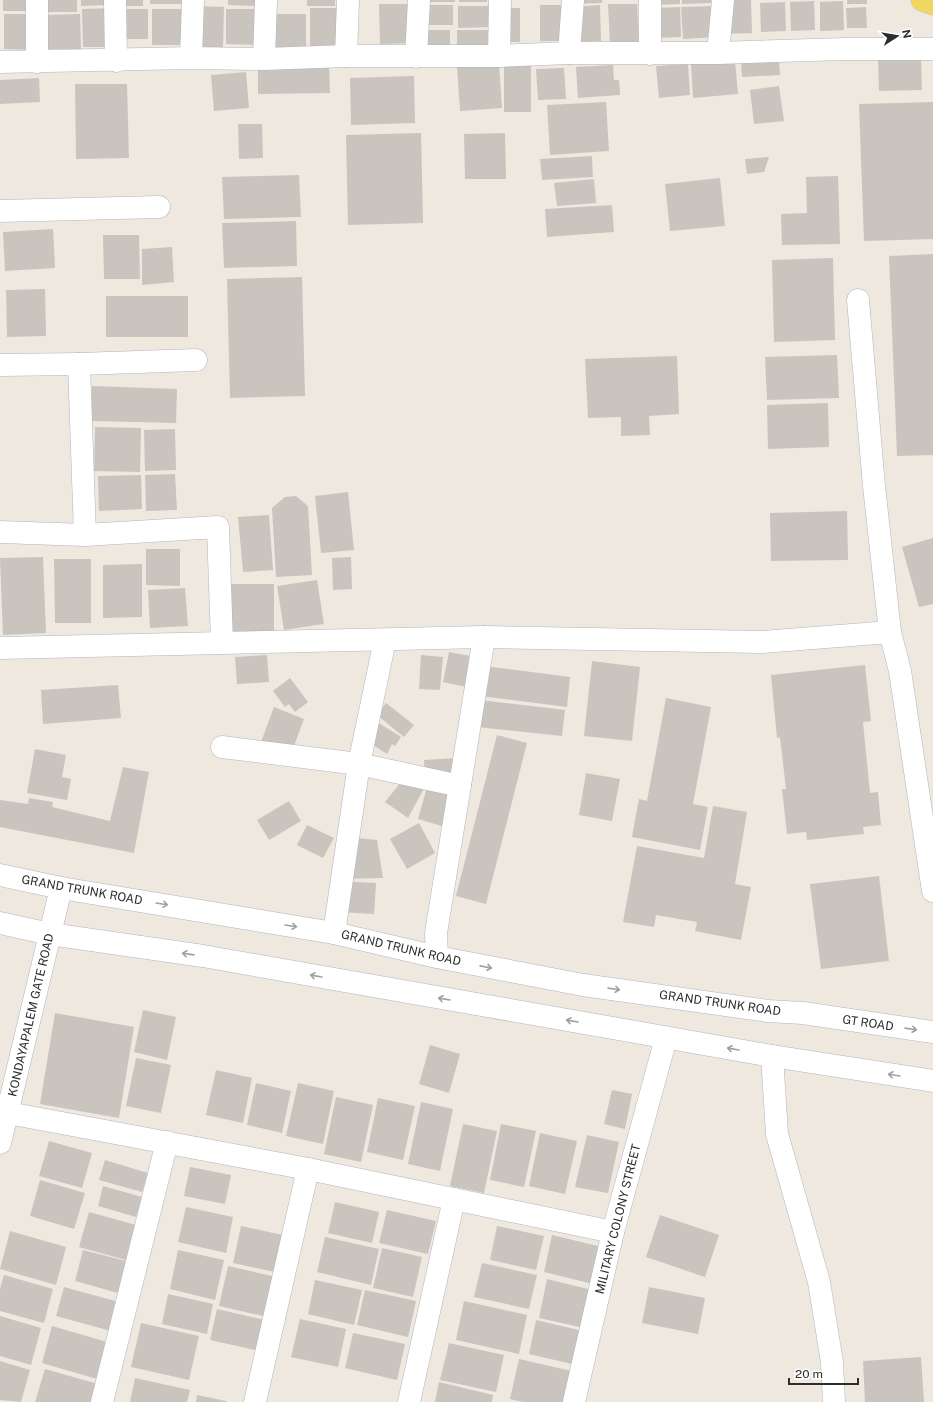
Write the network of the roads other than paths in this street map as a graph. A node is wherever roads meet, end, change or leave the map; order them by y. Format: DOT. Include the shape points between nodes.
graph roads {
  1 [pos="38,0"];
  2 [pos="115,0"];
  3 [pos="193,0"];
  4 [pos="266,0"];
  5 [pos="348,0"];
  6 [pos="419,0"];
  7 [pos="500,0"];
  8 [pos="573,0"];
  9 [pos="650,0"];
  10 [pos="723,0"];
  11 [pos="922,0"];
  12 [pos="933,4"];
  13 [pos="933,49"];
  14 [pos="569,53"];
  15 [pos="718,53"];
  16 [pos="650,54"];
  17 [pos="346,56"];
  18 [pos="499,56"];
  19 [pos="416,57"];
  20 [pos="191,58"];
  21 [pos="264,59"];
  22 [pos="116,61"];
  23 [pos="0,62"];
  24 [pos="37,62"];
  25 [pos="159,207"];
  26 [pos="0,211"];
  27 [pos="858,300"];
  28 [pos="196,360"];
  29 [pos="79,364"];
  30 [pos="0,365"];
  31 [pos="0,532"];
  32 [pos="85,535"];
  33 [pos="890,632"];
  34 [pos="484,637"];
  35 [pos="385,640"];
  36 [pos="222,643"];
  37 [pos="0,648"];
  38 [pos="222,746"];
  39 [pos="359,764"];
  40 [pos="460,786"];
  41 [pos="0,875"];
  42 [pos="61,888"];
  43 [pos="933,891"];
  44 [pos="0,923"];
  45 [pos="334,933"];
  46 [pos="50,934"];
  47 [pos="437,958"];
  48 [pos="803,1013"];
  49 [pos="933,1032"];
  50 [pos="666,1038"];
  51 [pos="772,1056"];
  52 [pos="933,1081"];
  53 [pos="8,1113"];
  54 [pos="167,1142"];
  55 [pos="0,1143"];
  56 [pos="308,1168"];
  57 [pos="454,1199"];
  58 [pos="613,1232"];
  59 [pos="102,1402"];
  60 [pos="255,1402"];
  61 [pos="409,1402"];
  62 [pos="574,1402"];
  63 [pos="834,1402"];
  1 -- 24 [label="street"];
  2 -- 22 [label="street"];
  3 -- 20 [label="street"];
  4 -- 21 [label="street"];
  5 -- 17 [label="street"];
  6 -- 19 [label="street"];
  7 -- 18 [label="street"];
  8 -- 14 [label="street"];
  9 -- 16 [label="street"];
  10 -- 15 [label="street"];
  11 -- 12 [label="main road"];
  13 -- 15 [label="street"];
  14 -- 16 [label="street"];
  14 -- 18 [label="street"];
  15 -- 16 [label="street"];
  17 -- 19 [label="street"];
  17 -- 21 [label="street"];
  18 -- 19 [label="street"];
  20 -- 21 [label="street"];
  20 -- 22 [label="street"];
  22 -- 24 [label="street"];
  23 -- 24 [label="street"];
  25 -- 26 [label="street"];
  27 -- 33 [label="street"];
  28 -- 29 [label="street"];
  29 -- 30 [label="street"];
  29 -- 32 [label="street"];
  31 -- 32 [label="street"];
  32 -- 36 [label="street" via="218,527"];
  33 -- 34 [label="street" via="762,642"];
  33 -- 43 [label="street" via="900,671"];
  34 -- 35 [label="street"];
  34 -- 40 [label="street"];
  35 -- 36 [label="street"];
  35 -- 39 [label="street"];
  36 -- 37 [label="street"];
  38 -- 39 [label="street"];
  39 -- 40 [label="street"];
  39 -- 45 [label="street"];
  40 -- 47 [label="street" via="436,933"];
  41 -- 42 [label="street, GRAND TRUNK ROAD"];
  42 -- 45 [label="street, GRAND TRUNK ROAD, one-way"];
  42 -- 46 [label="street, KONDAYAPALEM GATE ROAD"];
  44 -- 46 [label="street"];
  45 -- 47 [label="street, GRAND TRUNK ROAD"];
  50 -- 46 [label="street, one-way" via="203,956"];
  46 -- 53 [label="street, KONDAYAPALEM GATE ROAD"];
  47 -- 48 [label="street, GRAND TRUNK ROAD, one-way" via="583,985 768,1011"];
  48 -- 49 [label="street, GT ROAD, one-way"];
  51 -- 50 [label="street, one-way"];
  50 -- 58 [label="street, MILITARY COLONY STREET"];
  52 -- 51 [label="street, one-way"];
  51 -- 63 [label="street" via="777,1134 818,1282 832,1362"];
  53 -- 54 [label="street"];
  53 -- 55 [label="street, KONDAYAPALEM GATE ROAD"];
  54 -- 56 [label="street"];
  54 -- 59 [label="street"];
  56 -- 57 [label="street"];
  56 -- 60 [label="street"];
  57 -- 58 [label="street"];
  57 -- 61 [label="street"];
  58 -- 62 [label="street, MILITARY COLONY STREET"];
}
